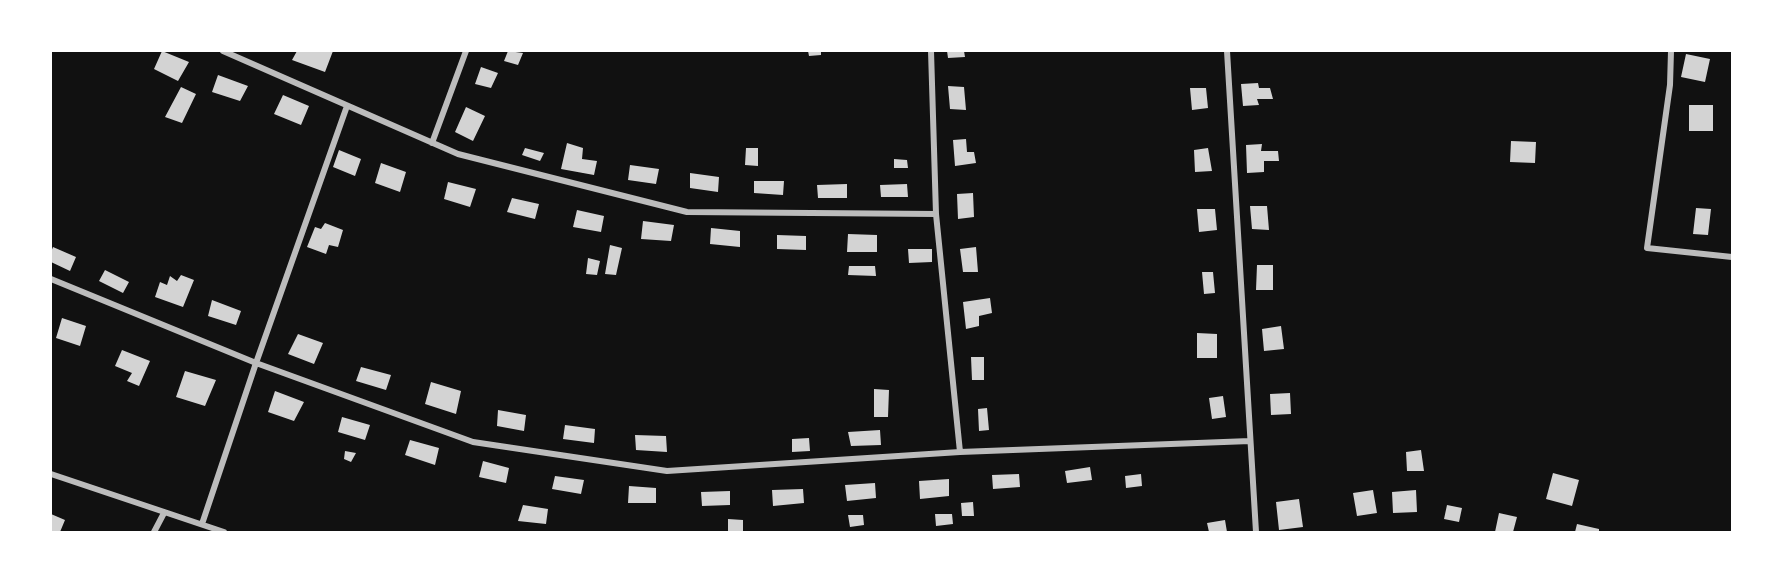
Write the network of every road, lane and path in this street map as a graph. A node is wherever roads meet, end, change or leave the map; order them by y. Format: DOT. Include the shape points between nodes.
graph roads {
  1 [pos="223,51"];
  2 [pos="466,51"];
  3 [pos="931,51"];
  4 [pos="1227,51"];
  5 [pos="1671,51"];
  6 [pos="347,106"];
  7 [pos="432,143"];
  8 [pos="936,214"];
  9 [pos="1732,257"];
  10 [pos="51,279"];
  11 [pos="256,363"];
  12 [pos="1250,441"];
  13 [pos="960,452"];
  14 [pos="51,474"];
  15 [pos="164,513"];
  16 [pos="202,524"];
  17 [pos="154,532"];
  18 [pos="224,532"];
  19 [pos="1256,532"];
  1 -- 6 [label="street"];
  2 -- 7 [label="street"];
  3 -- 8 [label="street"];
  4 -- 12 [label="street"];
  5 -- 9 [label="street" via="1670,85 1647,248"];
  6 -- 7 [label="street"];
  6 -- 11 [label="street"];
  7 -- 8 [label="street" via="458,154 687,212"];
  8 -- 13 [label="street"];
  10 -- 11 [label="street"];
  11 -- 13 [label="street" via="473,442 667,471"];
  11 -- 16 [label="street"];
  12 -- 13 [label="street"];
  12 -- 19 [label="street"];
  14 -- 15 [label="street"];
  15 -- 16 [label="street"];
  15 -- 17 [label="street"];
  16 -- 18 [label="street"];
}
